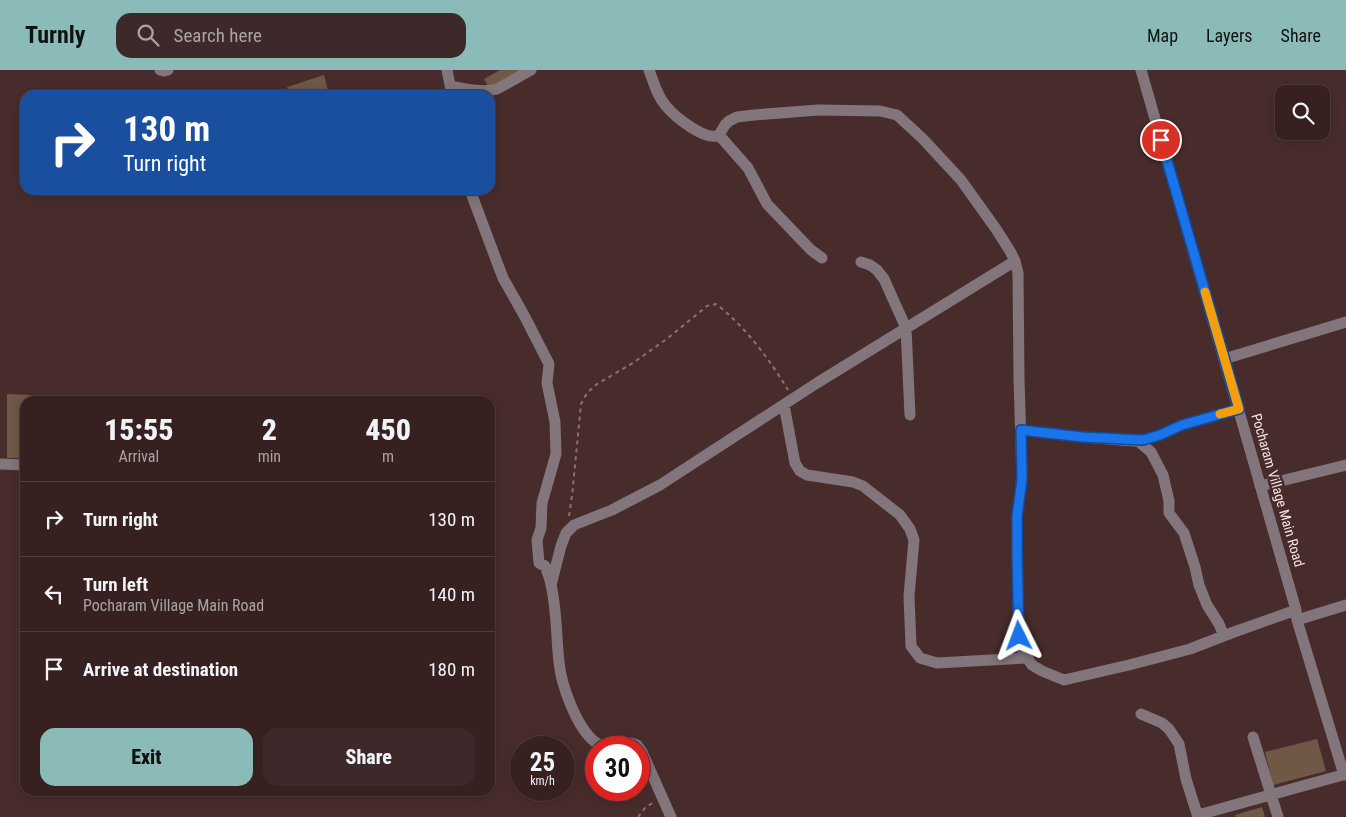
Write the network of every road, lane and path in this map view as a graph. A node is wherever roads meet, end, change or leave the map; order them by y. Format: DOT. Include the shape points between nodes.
graph roads {
  1 [pos="160,70"];
  2 [pos="168,70"];
  3 [pos="447,70"];
  4 [pos="530,70"];
  5 [pos="649,70"];
  6 [pos="1141,70"];
  7 [pos="451,90"];
  8 [pos="494,90"];
  9 [pos="719,135"];
  10 [pos="472,195"];
  11 [pos="822,258"];
  12 [pos="1015,261"];
  13 [pos="861,262"];
  14 [pos="1346,322"];
  15 [pos="906,328"];
  16 [pos="1224,359"];
  17 [pos="788,402"];
  18 [pos="1239,409"];
  19 [pos="910,415"];
  20 [pos="1021,430"];
  21 [pos="1137,440"];
  22 [pos="0,464"];
  23 [pos="1346,464"];
  24 [pos="20,465"];
  25 [pos="1260,486"];
  26 [pos="566,533"];
  27 [pos="551,585"];
  28 [pos="1346,605"];
  29 [pos="1297,615"];
  30 [pos="1224,636"];
  31 [pos="1027,658"];
  32 [pos="1141,714"];
  33 [pos="590,736"];
  34 [pos="1253,737"];
  35 [pos="650,770"];
  36 [pos="1345,775"];
  37 [pos="1271,795"];
  38 [pos="663,798"];
  39 [pos="1198,816"];
  40 [pos="638,817"];
  41 [pos="671,817"];
  42 [pos="1278,817"];
  1 -- 2 [label="street"];
  3 -- 7 [label="street"];
  4 -- 8 [label="street"];
  5 -- 9 [label="street" via="656,91 677,117 704,135"];
  6 -- 16 [label="street, Pocharam Village Main Road"];
  9 -- 11 [label="street" via="748,168 768,204"];
  9 -- 12 [label="street" via="729,121 754,115 818,110 880,111 897,115 961,180"];
  10 -- 27 [label="street" via="503,278 549,364 547,383 556,422 556,454 542,503 537,540 539,563 545,566"];
  12 -- 15 [label="street"];
  12 -- 20 [label="street" via="1018,273"];
  13 -- 15 [label="street" via="877,270 884,279"];
  14 -- 16 [label="street"];
  15 -- 17 [label="street"];
  15 -- 19 [label="street"];
  16 -- 18 [label="street, Pocharam Village Main Road"];
  17 -- 26 [label="street" via="660,485 574,525"];
  17 -- 26 [label="path" via="773,365 730,315 716,304 707,306 668,338 587,393 581,404"];
  17 -- 31 [label="street" via="795,463 800,471 863,486 900,515 910,529 914,540 909,596 910,646 920,658 937,663"];
  18 -- 21 [label="street"];
  18 -- 25 [label="street, Pocharam Village Main Road"];
  20 -- 21 [label="street"];
  20 -- 31 [label="street" via="1022,479 1017,517 1019,636"];
  21 -- 30 [label="street" via="1151,452 1162,475 1170,517 1184,533 1199,585"];
  22 -- 24 [label="street"];
  23 -- 25 [label="street"];
  25 -- 29 [label="street, Pocharam Village Main Road"];
  26 -- 27 [label="street"];
  27 -- 33 [label="street" via="565,689 576,716"];
  28 -- 29 [label="street"];
  29 -- 30 [label="street"];
  29 -- 36 [label="street, Pocharam Village Main Road"];
  30 -- 31 [label="street" via="1190,649 1064,680 1042,671"];
  32 -- 39 [label="street" via="1170,729 1179,744"];
  34 -- 37 [label="street"];
  35 -- 38 [label="street"];
  36 -- 37 [label="street"];
  37 -- 39 [label="street"];
  37 -- 42 [label="street"];
  38 -- 40 [label="path" via="645,808"];
  38 -- 41 [label="street"];
}
